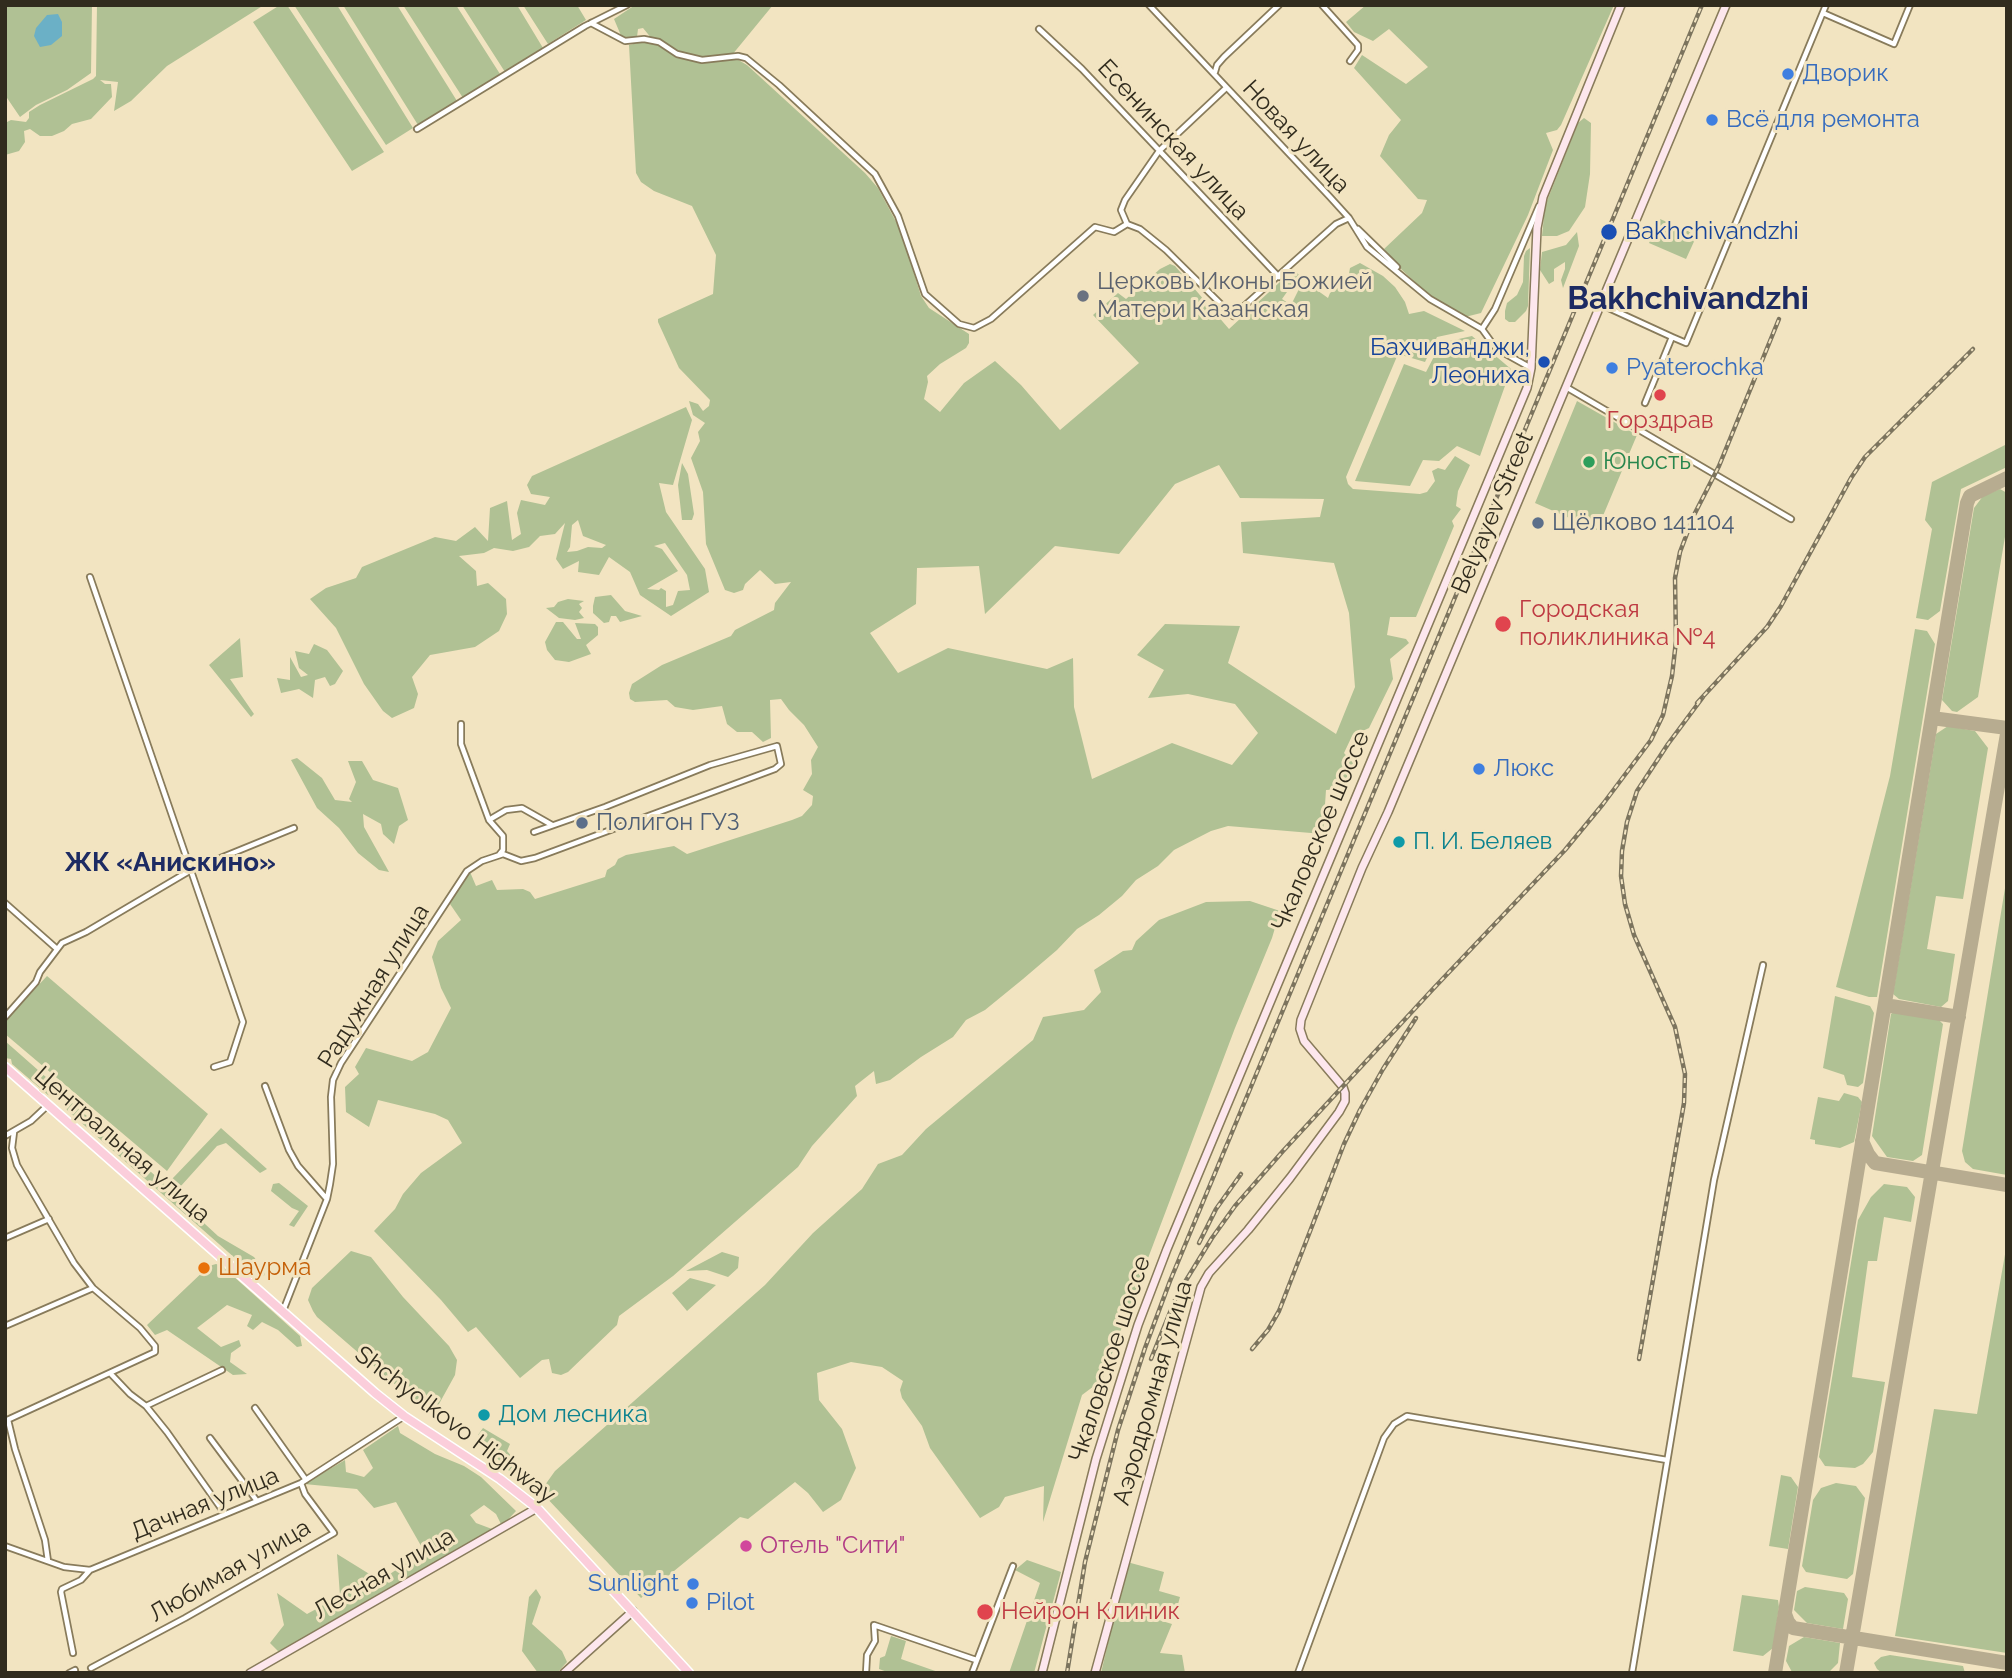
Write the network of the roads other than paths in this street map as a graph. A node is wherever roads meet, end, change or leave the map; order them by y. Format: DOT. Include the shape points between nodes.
graph roads {
  1 [pos="627,5"];
  2 [pos="1149,5"];
  3 [pos="1279,5"];
  4 [pos="1322,5"];
  5 [pos="1621,5"];
  6 [pos="1726,5"];
  7 [pos="1826,5"];
  8 [pos="1910,5"];
  9 [pos="1823,13"];
  10 [pos="591,23"];
  11 [pos="1039,29"];
  12 [pos="1350,61"];
  13 [pos="1215,73"];
  14 [pos="1226,88"];
  15 [pos="417,129"];
  16 [pos="1159,151"];
  17 [pos="1543,197"];
  18 [pos="1349,218"];
  19 [pos="1127,224"];
  20 [pos="1524,240"];
  21 [pos="1536,243"];
  22 [pos="1279,277"];
  23 [pos="1600,304"];
  24 [pos="1482,329"];
  25 [pos="1672,337"];
  26 [pos="1531,368"];
  27 [pos="1566,387"];
  28 [pos="1645,402"];
  29 [pos="1791,519"];
  30 [pos="90,577"];
  31 [pos="461,724"];
  32 [pos="489,820"];
  33 [pos="553,825"];
  34 [pos="294,828"];
  35 [pos="534,832"];
  36 [pos="498,856"];
  37 [pos="191,870"];
  38 [pos="5,903"];
  39 [pos="57,948"];
  40 [pos="1763,965"];
  41 [pos="5,1017"];
  42 [pos="5,1067"];
  43 [pos="214,1068"];
  44 [pos="1340,1083"];
  45 [pos="265,1086"];
  46 [pos="48,1105"];
  47 [pos="14,1132"];
  48 [pos="5,1136"];
  49 [pos="327,1199"];
  50 [pos="48,1219"];
  51 [pos="5,1238"];
  52 [pos="214,1251"];
  53 [pos="93,1288"];
  54 [pos="283,1312"];
  55 [pos="5,1326"];
  56 [pos="222,1370"];
  57 [pos="110,1373"];
  58 [pos="146,1406"];
  59 [pos="255,1408"];
  60 [pos="404,1416"];
  61 [pos="6,1420"];
  62 [pos="210,1438"];
  63 [pos="1667,1460"];
  64 [pos="304,1481"];
  65 [pos="257,1501"];
  66 [pos="537,1508"];
  67 [pos="225,1514"];
  68 [pos="5,1546"];
  69 [pos="48,1561"];
  70 [pos="1013,1566"];
  71 [pos="90,1570"];
  72 [pos="633,1611"];
  73 [pos="73,1653"];
  74 [pos="976,1660"];
  75 [pos="91,1668"];
  76 [pos="250,1673"];
  77 [pos="564,1673"];
  78 [pos="690,1673"];
  79 [pos="866,1673"];
  80 [pos="972,1673"];
  81 [pos="1042,1673"];
  82 [pos="1095,1673"];
  83 [pos="1298,1673"];
  84 [pos="1632,1673"];
  1 -- 10 [label="street"];
  2 -- 13 [label="street"];
  3 -- 13 [label="street" via="1224,57"];
  4 -- 12 [label="street" via="1358,45"];
  5 -- 17 [label="street, Чкаловское шоссе"];
  6 -- 23 [label="street, Belyayev Street"];
  7 -- 9 [label="street"];
  8 -- 9 [label="street" via="1894,44"];
  9 -- 25 [label="street" via="1686,343"];
  10 -- 15 [label="street"];
  10 -- 19 [label="street" via="625,41 659,42 677,54 702,60 746,58 874,174 898,216 925,294 959,324 974,328 991,319 1096,228 1114,232"];
  11 -- 16 [label="street, Есенинская улица"];
  13 -- 14 [label="street, Новая улица"];
  14 -- 16 [label="street"];
  14 -- 18 [label="street, Новая улица"];
  16 -- 19 [label="street" via="1125,200 1121,210"];
  16 -- 22 [label="street, Есенинская улица"];
  17 -- 20 [label="street"];
  17 -- 21 [label="street, Чкаловское шоссе"];
  18 -- 22 [label="street" via="1336,224"];
  18 -- 24 [label="street, Новая улица" via="1367,247 1430,299"];
  19 -- 22 [label="street" via="1166,250 1230,315"];
  20 -- 21 [label="street"];
  20 -- 24 [label="street"];
  21 -- 26 [label="street, Чкаловское шоссе"];
  23 -- 25 [label="street"];
  23 -- 27 [label="street, Belyayev Street"];
  24 -- 26 [label="street, Новая улица" via="1495,347"];
  25 -- 28 [label="street"];
  26 -- 81 [label="street, Чкаловское шоссе" via="1527,388 1138,1325 1087,1491"];
  27 -- 29 [label="street"];
  27 -- 44 [label="street, Belyayev Street" via="1301,1020 1302,1036 1312,1053"];
  30 -- 37 [label="street"];
  31 -- 32 [label="street" via="460,744"];
  32 -- 33 [label="street" via="506,810 522,808"];
  32 -- 36 [label="street" via="503,836"];
  33 -- 35 [label="street"];
  33 -- 36 [label="street" via="710,765 777,746 781,764 775,769 535,858 521,861"];
  34 -- 37 [label="street"];
  36 -- 49 [label="street, Радужная улица" via="467,871 341,1063 331,1097 333,1164"];
  37 -- 39 [label="street"];
  37 -- 43 [label="street" via="243,1022 230,1062"];
  38 -- 39 [label="street"];
  39 -- 41 [label="street" via="36,982"];
  40 -- 63 [label="street" via="1714,1180"];
  42 -- 46 [label="main road, Центральная улица"];
  44 -- 82 [label="street, Аэродромная улица" via="1346,1097 1339,1112 1201,1286"];
  45 -- 49 [label="street" via="294,1158"];
  46 -- 47 [label="street"];
  46 -- 52 [label="main road, Центральная улица"];
  47 -- 48 [label="street"];
  47 -- 50 [label="street" via="17,1166"];
  49 -- 54 [label="street, Радужная улица"];
  50 -- 51 [label="street"];
  50 -- 53 [label="street"];
  52 -- 54 [label="main road, Shchyolkovo Highway"];
  53 -- 55 [label="street"];
  53 -- 57 [label="street" via="156,1346 155,1352"];
  54 -- 60 [label="main road, Shchyolkovo Highway"];
  56 -- 58 [label="street"];
  57 -- 58 [label="street"];
  57 -- 61 [label="street"];
  58 -- 67 [label="street"];
  59 -- 64 [label="street"];
  60 -- 64 [label="street, Дачная улица"];
  60 -- 66 [label="main road, Shchyolkovo Highway"];
  61 -- 69 [label="street"];
  62 -- 65 [label="street"];
  63 -- 83 [label="street" via="1407,1416 1384,1438"];
  63 -- 84 [label="street"];
  64 -- 65 [label="street, Дачная улица"];
  64 -- 75 [label="street, Любимая улица" via="305,1494 334,1532"];
  65 -- 67 [label="street, Дачная улица"];
  66 -- 72 [label="main road, Shchyolkovo Highway"];
  66 -- 76 [label="street, Лесная улица"];
  67 -- 71 [label="street, Дачная улица"];
  68 -- 69 [label="street"];
  69 -- 71 [label="street"];
  70 -- 74 [label="street"];
  71 -- 73 [label="street" via="61,1592"];
  72 -- 77 [label="street"];
  72 -- 78 [label="main road, Shchyolkovo Highway"];
  74 -- 79 [label="street" via="874,1625 875,1642 867,1655"];
  74 -- 80 [label="street"];
}
